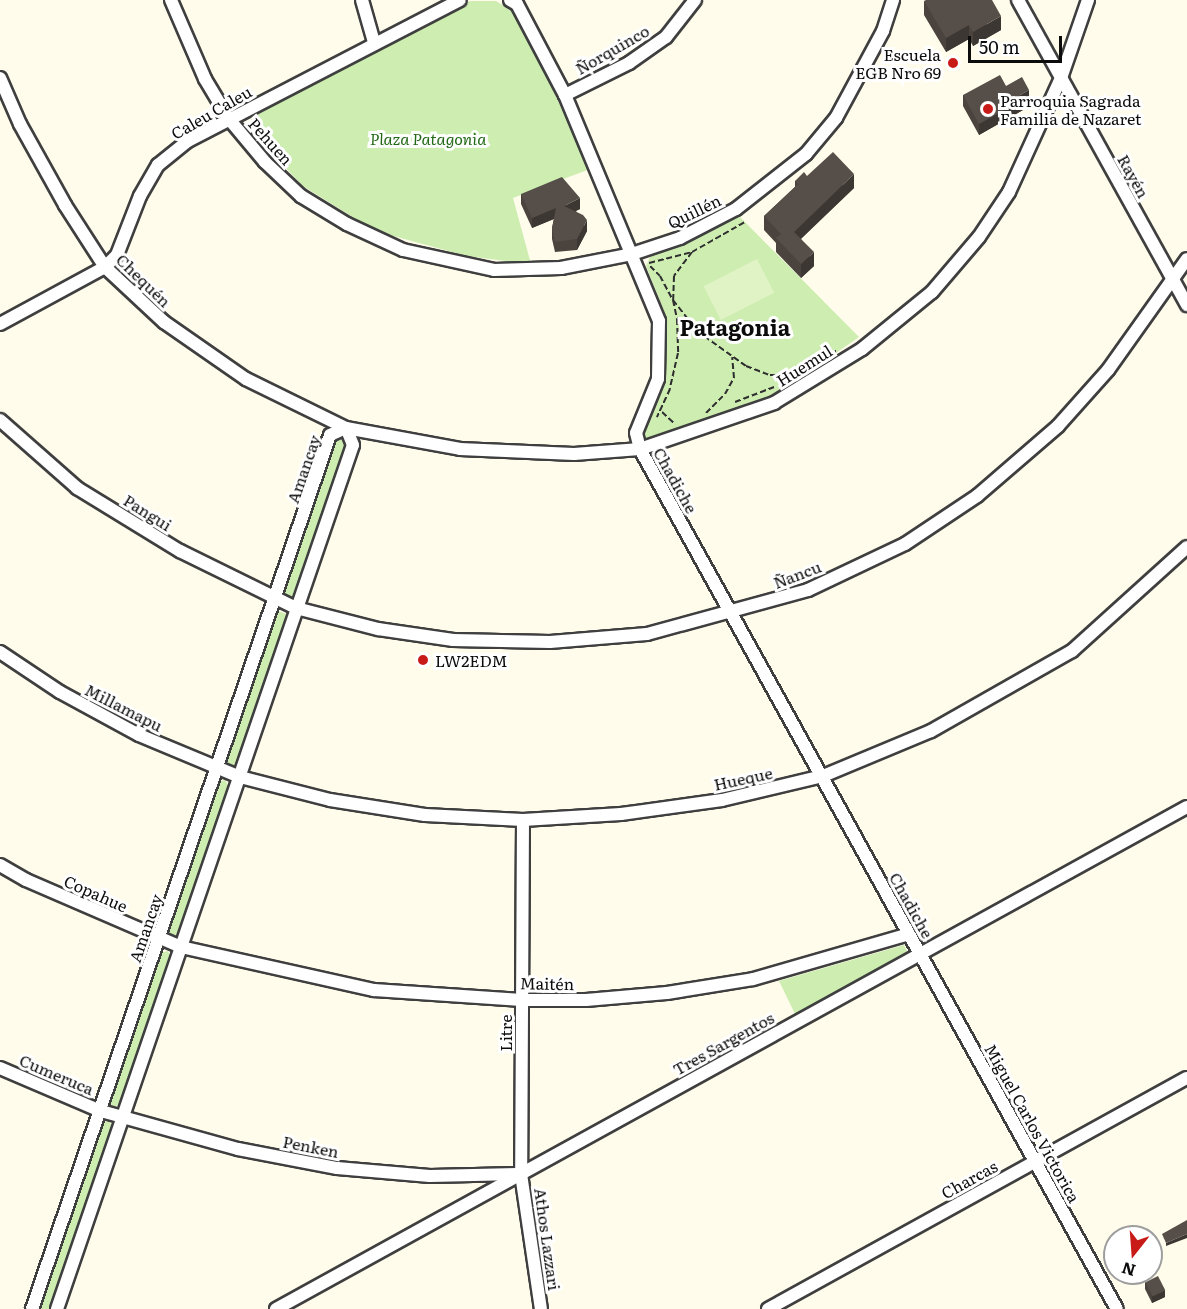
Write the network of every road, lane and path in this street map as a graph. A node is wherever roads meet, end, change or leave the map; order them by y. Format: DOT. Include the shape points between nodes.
graph roads {
  1 [pos="171,0"];
  2 [pos="362,0"];
  3 [pos="460,0"];
  4 [pos="510,0"];
  5 [pos="695,0"];
  6 [pos="893,0"];
  7 [pos="1018,0"];
  8 [pos="1088,0"];
  9 [pos="374,42"];
  10 [pos="0,78"];
  11 [pos="1062,78"];
  12 [pos="565,95"];
  13 [pos="229,119"];
  14 [pos="745,222"];
  15 [pos="404,250"];
  16 [pos="692,252"];
  17 [pos="632,254"];
  18 [pos="1187,259"];
  19 [pos="647,264"];
  20 [pos="105,267"];
  21 [pos="1174,281"];
  22 [pos="1187,304"];
  23 [pos="0,324"];
  24 [pos="862,349"];
  25 [pos="732,357"];
  26 [pos="797,375"];
  27 [pos="789,380"];
  28 [pos="782,384"];
  29 [pos="727,405"];
  30 [pos="716,409"];
  31 [pos="661,411"];
  32 [pos="705,413"];
  33 [pos="695,417"];
  34 [pos="0,420"];
  35 [pos="685,420"];
  36 [pos="675,424"];
  37 [pos="666,427"];
  38 [pos="346,428"];
  39 [pos="640,449"];
  40 [pos="1187,547"];
  41 [pos="276,599"];
  42 [pos="296,608"];
  43 [pos="731,614"];
  44 [pos="0,652"];
  45 [pos="218,770"];
  46 [pos="823,776"];
  47 [pos="240,777"];
  48 [pos="1187,807"];
  49 [pos="523,820"];
  50 [pos="0,865"];
  51 [pos="909,934"];
  52 [pos="159,939"];
  53 [pos="181,946"];
  54 [pos="920,954"];
  55 [pos="522,1000"];
  56 [pos="0,1068"];
  57 [pos="1187,1078"];
  58 [pos="100,1111"];
  59 [pos="123,1118"];
  60 [pos="1036,1161"];
  61 [pos="521,1174"];
  62 [pos="32,1309"];
  63 [pos="57,1309"];
  64 [pos="276,1309"];
  65 [pos="541,1309"];
  66 [pos="768,1309"];
  67 [pos="1117,1309"];
  1 -- 13 [label="street, Pehuen" via="205,79"];
  2 -- 9 [label="street"];
  3 -- 9 [label="street, Caleu Caleu"];
  4 -- 12 [label="street, Chadiche" via="517,4"];
  5 -- 12 [label="street, Ñorquinco" via="666,37 629,63"];
  6 -- 17 [label="street, Quillén" via="855,88 806,154 736,209 680,238"];
  7 -- 11 [label="street, Rayén"];
  8 -- 11 [label="street, Huemul"];
  9 -- 13 [label="street, Caleu Caleu"];
  10 -- 20 [label="street, Chequén" via="59,195"];
  11 -- 21 [label="street, Rayén"];
  11 -- 24 [label="street, Huemul" via="1009,192 979,237 932,292"];
  12 -- 17 [label="street, Chadiche"];
  13 -- 15 [label="street, Pehuen" via="265,162 301,196 347,224"];
  13 -- 20 [label="street, Caleu Caleu" via="188,141 158,165 140,196 117,255"];
  14 -- 16 [label="path"];
  15 -- 17 [label="street, Quillén" via="494,270 561,268"];
  16 -- 19 [label="path"];
  16 -- 25 [label="path" via="674,276 673,300 697,331"];
  17 -- 39 [label="street, Chadiche" via="659,321 657,379 636,433"];
  18 -- 21 [label="street, Ñancu"];
  20 -- 23 [label="street, Caleu Caleu"];
  20 -- 38 [label="street, Chequén" via="164,322 246,379"];
  21 -- 22 [label="street, Rayén"];
  21 -- 43 [label="street, Ñancu" via="1108,370 1058,426 977,496 905,544 808,590"];
  24 -- 26 [label="path" via="832,350"];
  24 -- 39 [label="street, Huemul" via="774,403"];
  25 -- 26 [label="path" via="770,375"];
  25 -- 32 [label="path" via="734,378 725,394"];
  26 -- 27 [label="path"];
  28 -- 29 [label="path"];
  30 -- 32 [label="path"];
  31 -- 36 [label="path"];
  32 -- 33 [label="path"];
  34 -- 41 [label="street, Pangui" via="77,488 180,551"];
  35 -- 36 [label="path"];
  36 -- 37 [label="path"];
  38 -- 39 [label="street, Huemul" via="460,449 574,454"];
  38 -- 41 [label="street, Amancay" via="330,435"];
  38 -- 42 [label="street" via="353,445"];
  39 -- 43 [label="street, Chadiche"];
  40 -- 46 [label="street, Hueque" via="1072,651 931,731"];
  41 -- 42 [label="street, Pangui"];
  41 -- 45 [label="street, Amancay"];
  42 -- 43 [label="street, Ñancu" via="378,629 453,640 550,642 647,634"];
  42 -- 47 [label="street"];
  43 -- 46 [label="street, Chadiche"];
  44 -- 45 [label="street, Millamapu" via="60,692 139,735"];
  45 -- 47 [label="street, Millamapu"];
  45 -- 52 [label="street, Amancay"];
  46 -- 49 [label="street, Hueque" via="722,800 621,814"];
  46 -- 51 [label="street, Chadiche"];
  47 -- 49 [label="street, Hueque" via="330,800 425,815"];
  47 -- 53 [label="street"];
  48 -- 54 [label="street, Tres Sargentos"];
  49 -- 55 [label="street, Litre"];
  50 -- 52 [label="street, Copahue"];
  51 -- 54 [label="street, Chadiche"];
  51 -- 55 [label="street, Maitén" via="753,980 655,994"];
  52 -- 53 [label="street, Copahue"];
  52 -- 58 [label="street, Amancay"];
  53 -- 55 [label="street, Maitén" via="374,990"];
  53 -- 59 [label="street"];
  54 -- 60 [label="street, Miguel Carlos Victorica"];
  54 -- 61 [label="street, Tres Sargentos"];
  55 -- 61 [label="street, Litre"];
  56 -- 58 [label="street, Cumeruca"];
  57 -- 60 [label="street, Charcas"];
  58 -- 59 [label="street, Penken"];
  58 -- 62 [label="street, Amancay"];
  59 -- 61 [label="street, Penken" via="238,1149 337,1168 430,1176"];
  59 -- 63 [label="street"];
  60 -- 66 [label="street, Charcas"];
  60 -- 67 [label="street, Miguel Carlos Victorica"];
  61 -- 64 [label="street, Tres Sargentos"];
  61 -- 65 [label="street, Athos Lazzari"];
}
